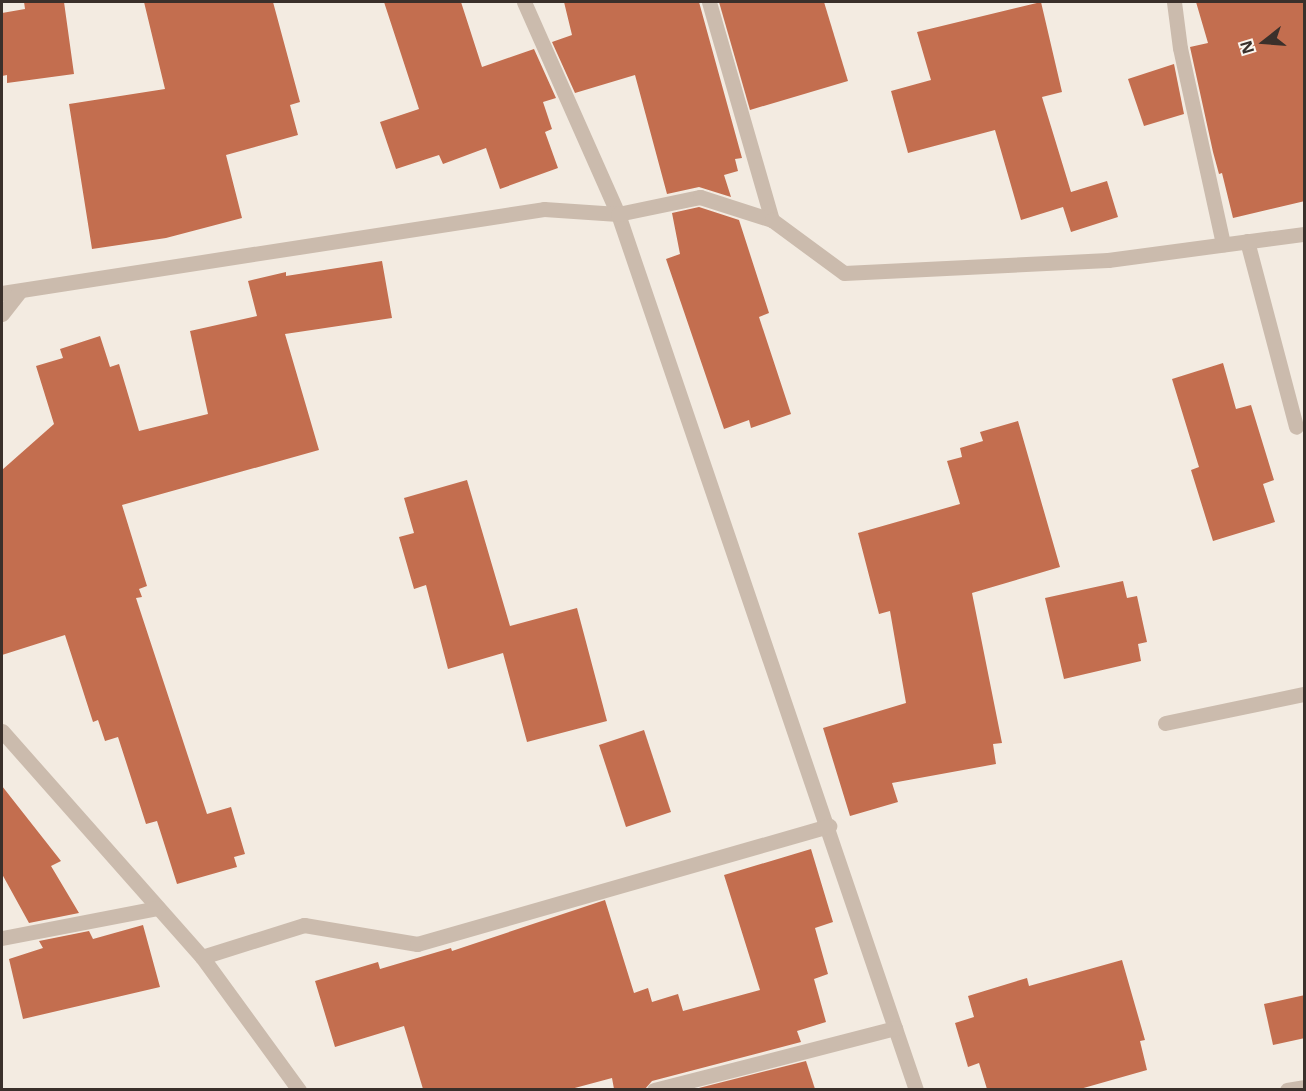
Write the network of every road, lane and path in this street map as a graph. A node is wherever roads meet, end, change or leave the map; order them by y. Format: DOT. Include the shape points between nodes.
graph roads {
  1 [pos="524,2"];
  2 [pos="709,2"];
  3 [pos="1174,2"];
  4 [pos="618,214"];
  5 [pos="772,220"];
  6 [pos="1305,234"];
  7 [pos="1247,241"];
  8 [pos="1223,244"];
  9 [pos="19,292"];
  10 [pos="2,293"];
  11 [pos="2,314"];
  12 [pos="1296,427"];
  13 [pos="1305,694"];
  14 [pos="1165,723"];
  15 [pos="2,731"];
  16 [pos="829,826"];
  17 [pos="158,908"];
  18 [pos="2,938"];
  19 [pos="202,957"];
  20 [pos="895,1028"];
  21 [pos="1305,1087"];
  22 [pos="299,1089"];
  23 [pos="654,1089"];
  24 [pos="916,1089"];
  25 [pos="1287,1089"];
  1 -- 4 [label="street"];
  2 -- 5 [label="street"];
  3 -- 8 [label="street" via="1180,48"];
  4 -- 5 [label="street" via="700,197"];
  4 -- 9 [label="street" via="544,209"];
  4 -- 16 [label="street"];
  5 -- 8 [label="street" via="844,273 1108,260"];
  6 -- 7 [label="street"];
  7 -- 8 [label="street"];
  7 -- 12 [label="street"];
  9 -- 10 [label="street"];
  9 -- 11 [label="street"];
  13 -- 14 [label="street"];
  15 -- 17 [label="street"];
  16 -- 19 [label="street" via="417,944 304,925"];
  16 -- 20 [label="street"];
  17 -- 18 [label="street"];
  17 -- 19 [label="street"];
  19 -- 22 [label="street"];
  20 -- 23 [label="street"];
  20 -- 24 [label="street"];
  21 -- 25 [label="street"];
}
